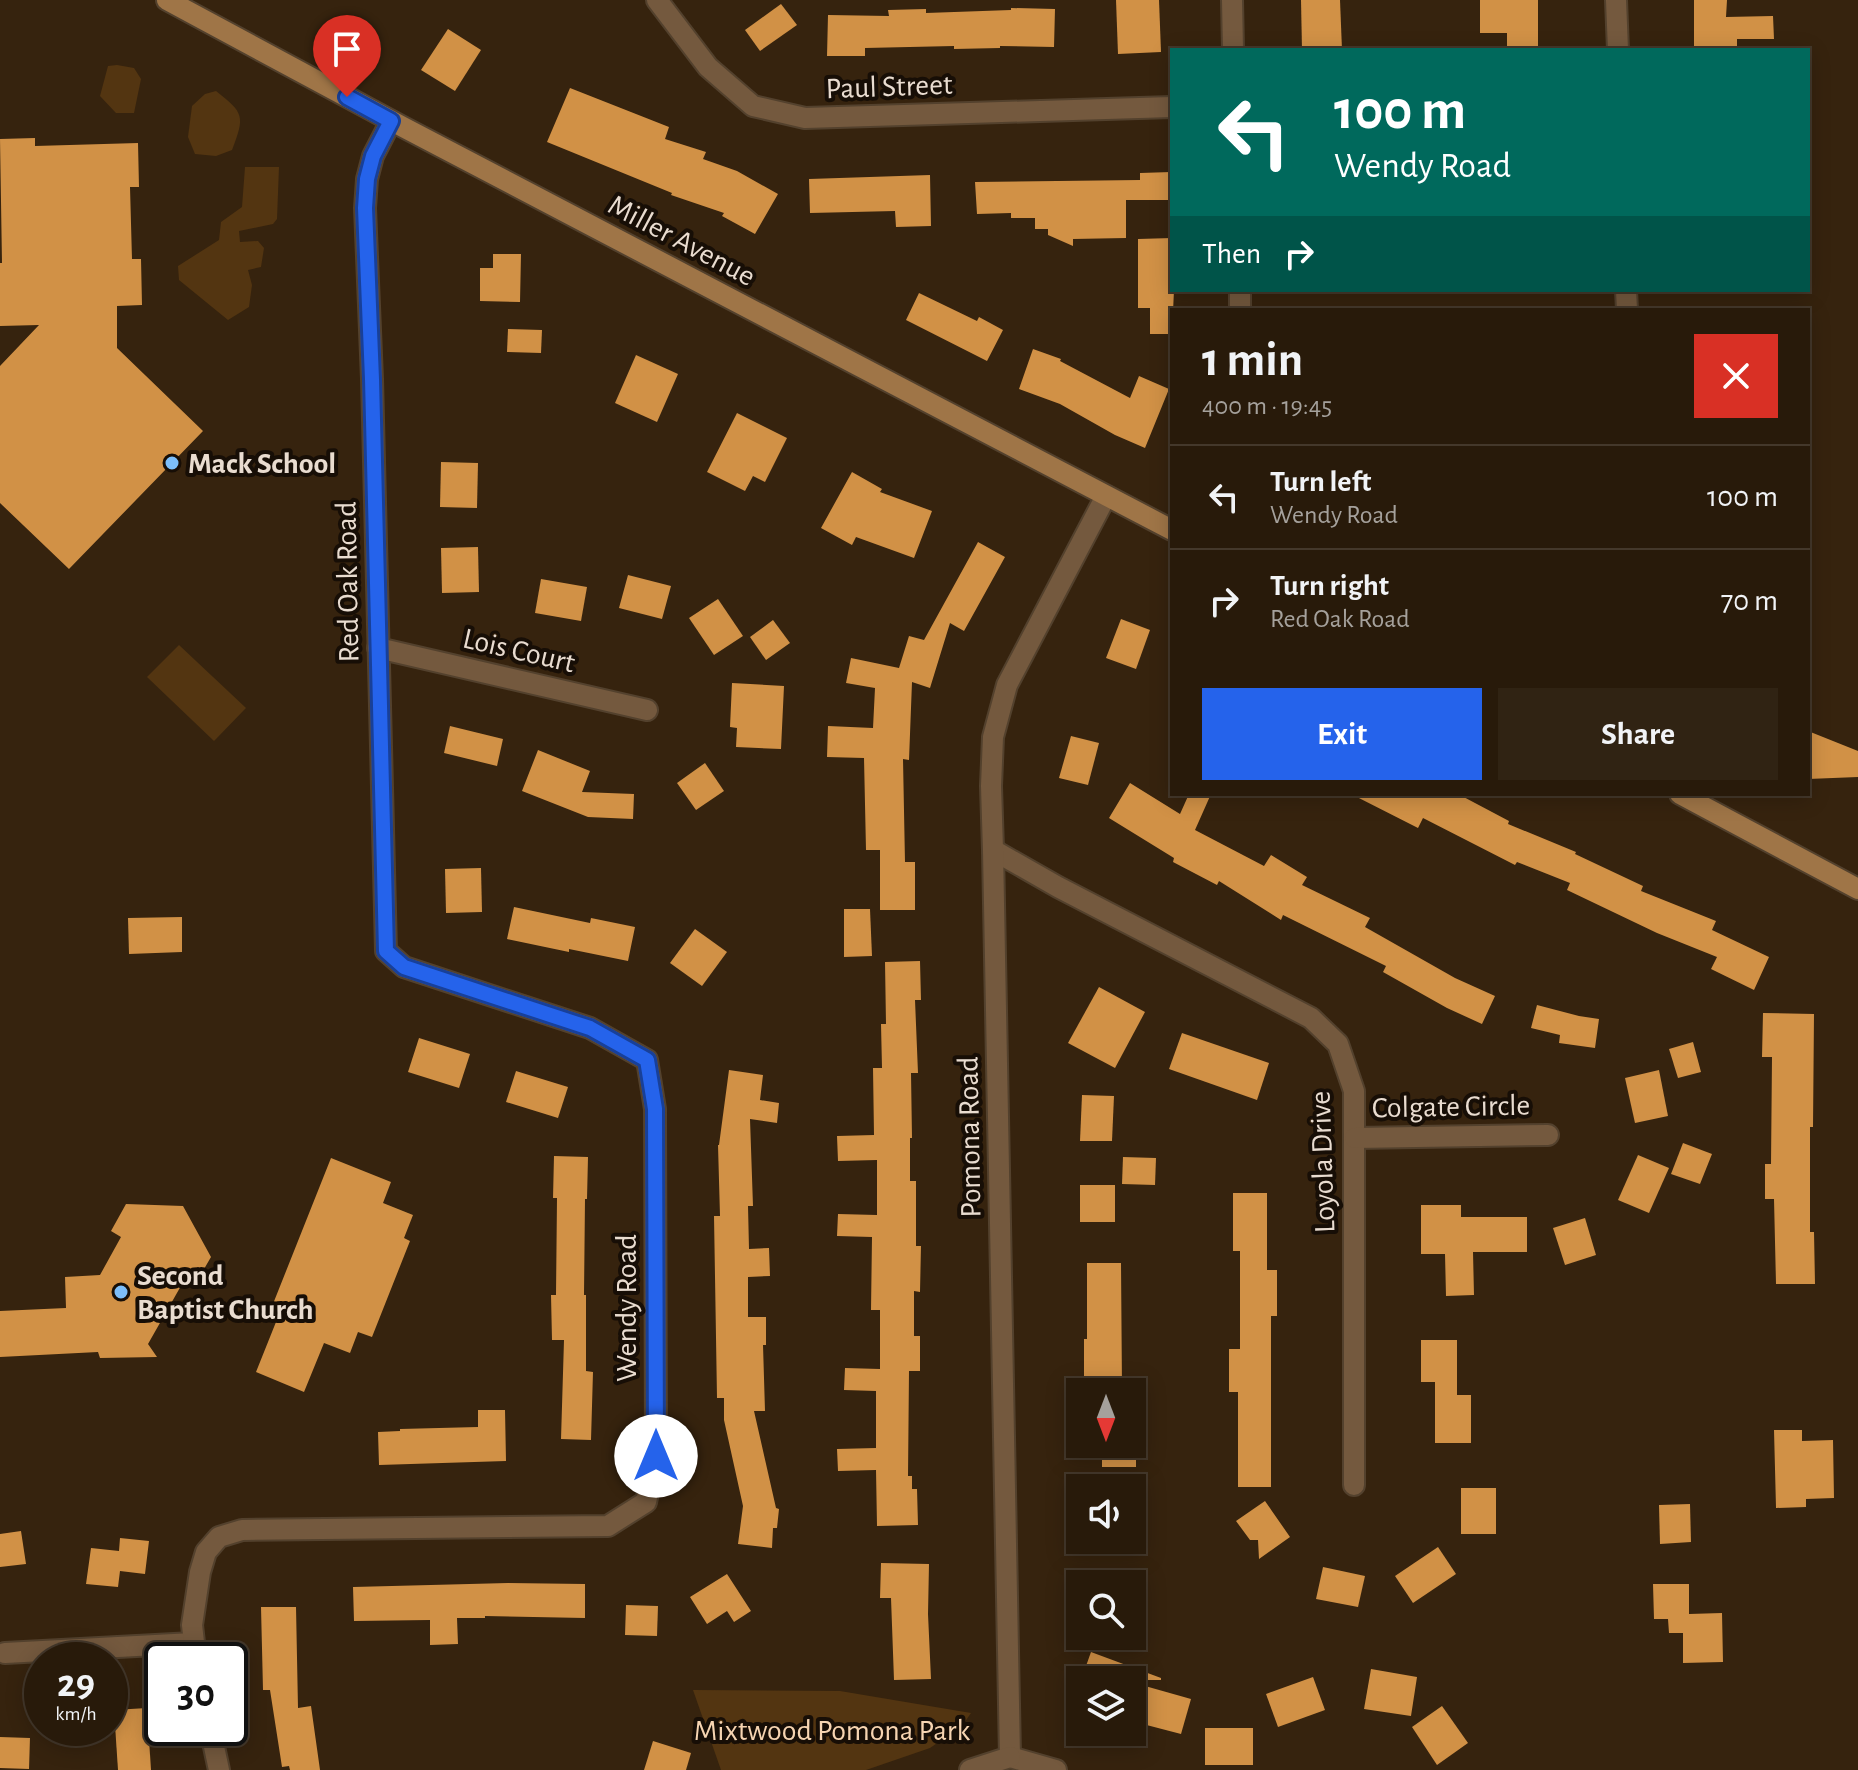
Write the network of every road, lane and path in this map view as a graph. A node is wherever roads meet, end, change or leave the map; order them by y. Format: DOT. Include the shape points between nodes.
graph roads {
  1 [pos="167,0"];
  2 [pos="657,0"];
  3 [pos="1232,0"];
  4 [pos="1616,0"];
  5 [pos="1233,48"];
  6 [pos="1618,48"];
  7 [pos="1170,107"];
  8 [pos="391,121"];
  9 [pos="1106,496"];
  10 [pos="1169,523"];
  11 [pos="378,648"];
  12 [pos="647,710"];
  13 [pos="1684,796"];
  14 [pos="993,850"];
  15 [pos="1858,889"];
  16 [pos="386,951"];
  17 [pos="1548,1135"];
  18 [pos="1355,1138"];
  19 [pos="1354,1485"];
  20 [pos="193,1642"];
  21 [pos="144,1652"];
  22 [pos="5,1653"];
  23 [pos="214,1746"];
  24 [pos="1010,1757"];
  25 [pos="219,1770"];
  26 [pos="970,1770"];
  27 [pos="1056,1770"];
  1 -- 8 [label="main road, Miller Avenue"];
  2 -- 7 [label="street, Paul Street" via="708,67 753,106 805,118"];
  3 -- 5 [label="street"];
  4 -- 6 [label="street"];
  8 -- 9 [label="main road, Miller Avenue"];
  8 -- 11 [label="street, Red Oak Road" via="373,156 365,208"];
  9 -- 10 [label="main road, Miller Avenue"];
  9 -- 14 [label="street, Pomona Road" via="1007,685 993,737"];
  11 -- 12 [label="street, Lois Court"];
  11 -- 16 [label="street, Red Oak Road"];
  13 -- 15 [label="main road"];
  14 -- 18 [label="street, Loyola Drive" via="1311,1018 1338,1044 1354,1091"];
  14 -- 24 [label="street, Pomona Road"];
  16 -- 20 [label="street, Wendy Road" via="404,967 590,1028 647,1060 655,1109 656,1456 646,1502 608,1526 242,1530 219,1537 206,1552 200,1572"];
  17 -- 18 [label="street, Colgate Circle"];
  18 -- 19 [label="street, Loyola Drive"];
  21 -- 22 [label="street"];
  23 -- 25 [label="street"];
  24 -- 26 [label="street"];
  24 -- 27 [label="street"];
}
